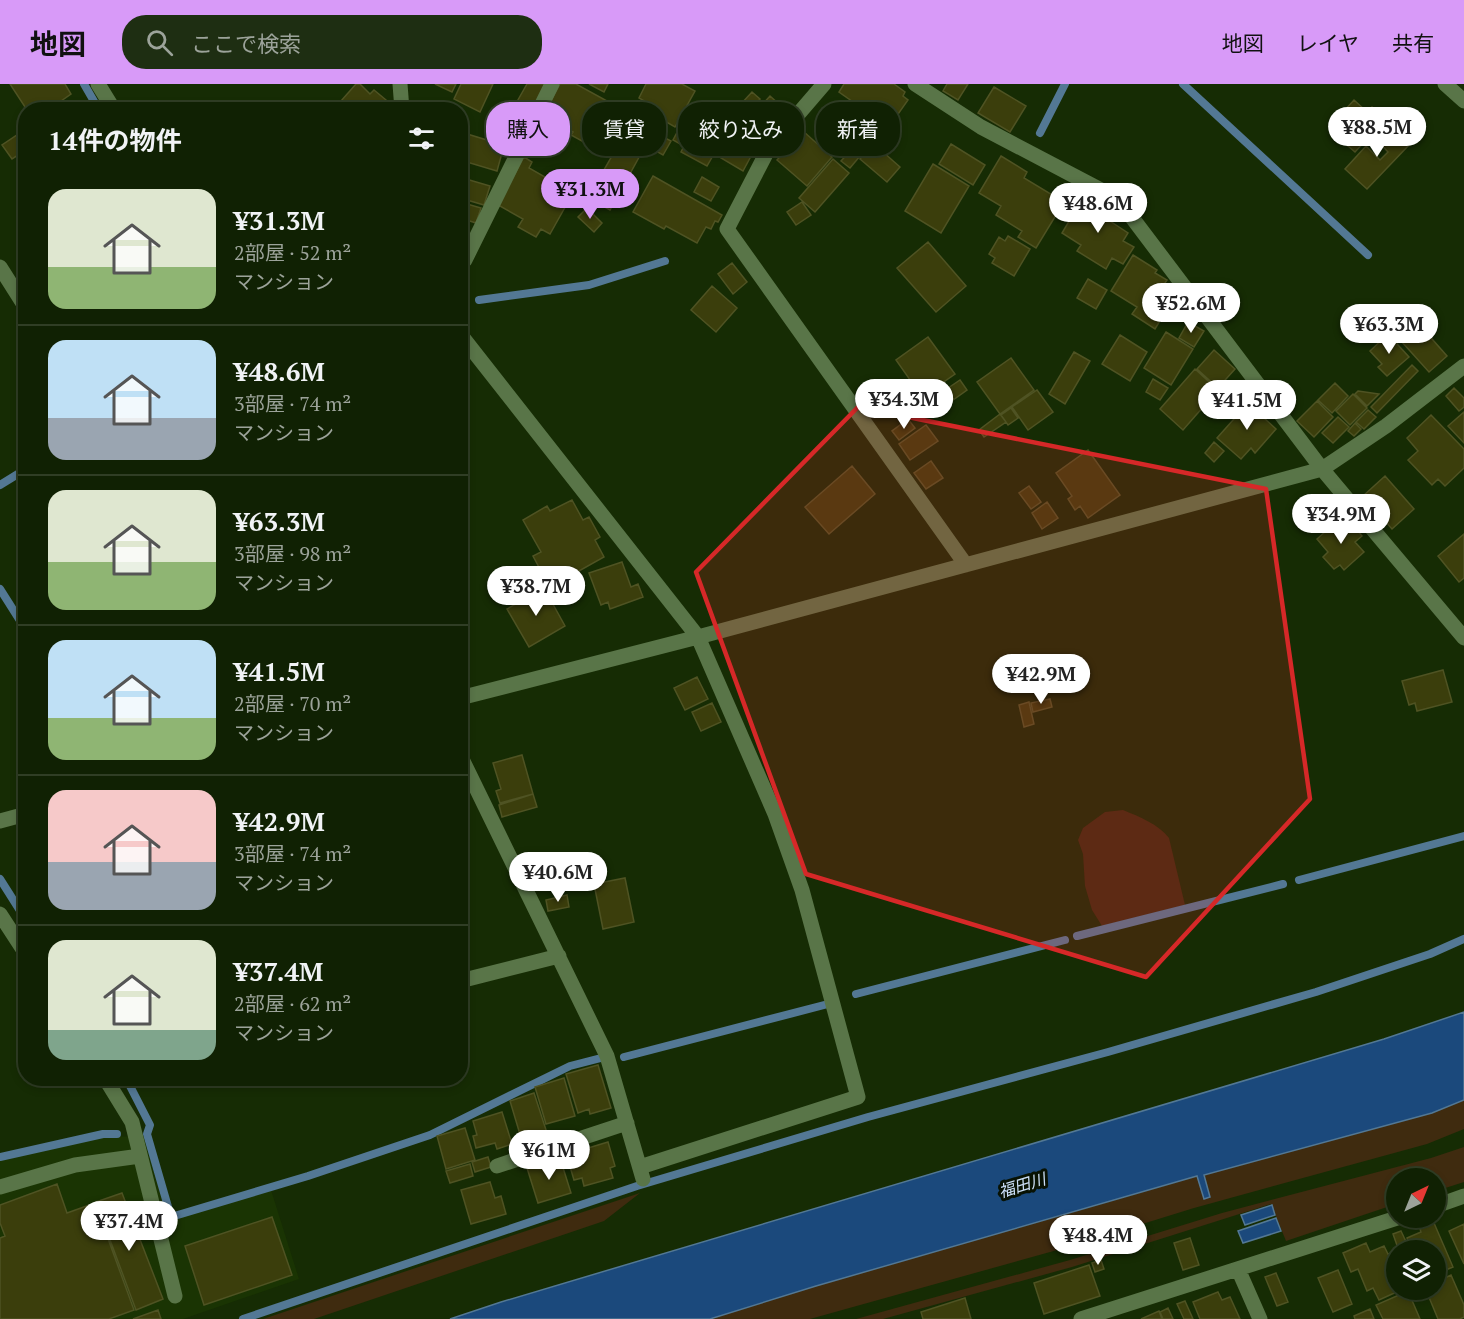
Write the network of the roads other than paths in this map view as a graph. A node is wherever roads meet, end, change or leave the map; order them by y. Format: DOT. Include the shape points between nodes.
graph roads {
  1 [pos="98,84"];
  2 [pos="400,84"];
  3 [pos="552,84"];
  4 [pos="824,84"];
  5 [pos="915,84"];
  6 [pos="1445,84"];
  7 [pos="1464,101"];
  8 [pos="109,102"];
  9 [pos="401,102"];
  10 [pos="468,254"];
  11 [pos="0,267"];
  12 [pos="18,295"];
  13 [pos="468,344"];
  14 [pos="1464,366"];
  15 [pos="1322,469"];
  16 [pos="966,565"];
  17 [pos="698,636"];
  18 [pos="1464,638"];
  19 [pos="468,696"];
  20 [pos="468,771"];
  21 [pos="18,816"];
  22 [pos="0,820"];
  23 [pos="0,914"];
  24 [pos="18,942"];
  25 [pos="559,956"];
  26 [pos="468,979"];
  27 [pos="110,1086"];
  28 [pos="627,1123"];
  29 [pos="140,1156"];
  30 [pos="497,1166"];
  31 [pos="0,1187"];
  32 [pos="1464,1196"];
  33 [pos="1446,1202"];
  34 [pos="1386,1222"];
  35 [pos="1238,1269"];
  36 [pos="174,1296"];
  37 [pos="1091,1318"];
  38 [pos="1260,1319"];
  1 -- 8 [label="street"];
  2 -- 9 [label="street"];
  3 -- 10 [label="street"];
  4 -- 16 [label="street" via="769,148 727,229"];
  5 -- 15 [label="street" via="981,127 1118,199"];
  6 -- 7 [label="street"];
  11 -- 12 [label="street"];
  13 -- 17 [label="street"];
  14 -- 15 [label="street"];
  15 -- 16 [label="street"];
  15 -- 18 [label="street"];
  16 -- 17 [label="street"];
  17 -- 19 [label="street"];
  17 -- 28 [label="street" via="779,824 802,890 858,1097 641,1173"];
  20 -- 25 [label="street"];
  21 -- 22 [label="street"];
  23 -- 24 [label="street"];
  25 -- 26 [label="street"];
  25 -- 28 [label="street" via="607,1056"];
  27 -- 29 [label="street" via="132,1122"];
  28 -- 30 [label="street"];
  29 -- 31 [label="street" via="75,1164"];
  29 -- 36 [label="street"];
  32 -- 33 [label="street"];
  34 -- 35 [label="street"];
  35 -- 37 [label="street"];
  35 -- 38 [label="street"];
}
